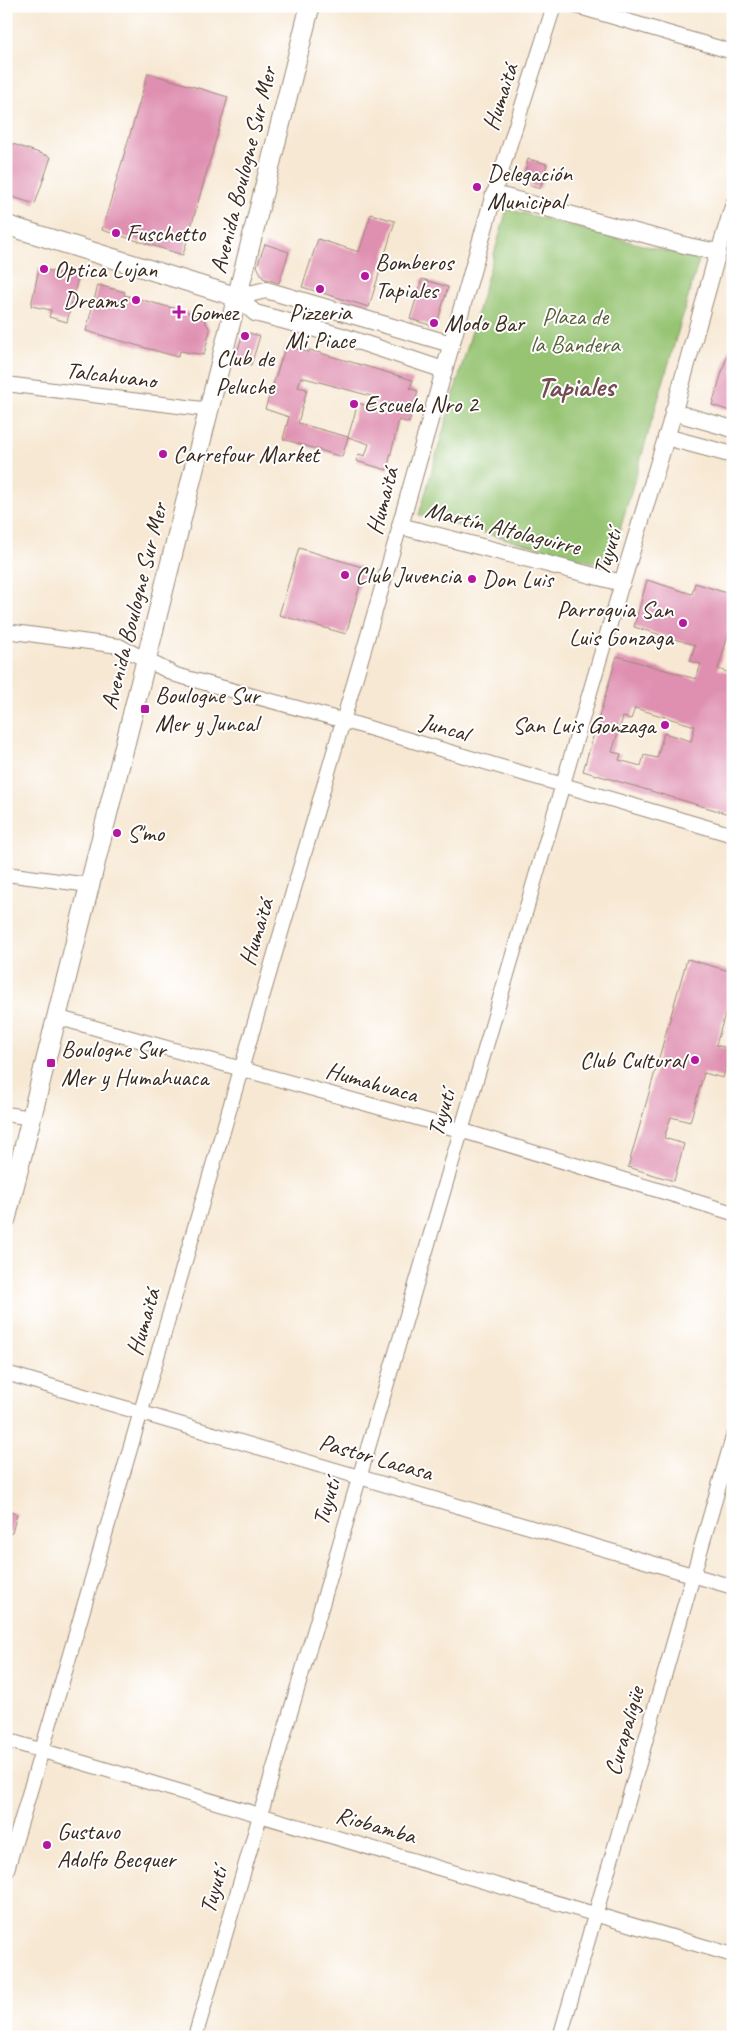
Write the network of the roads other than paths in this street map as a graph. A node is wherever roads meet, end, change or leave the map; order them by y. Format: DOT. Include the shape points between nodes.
graph roads {
  1 [pos="310,6"];
  2 [pos="554,6"];
  3 [pos="576,6"];
  4 [pos="733,52"];
  5 [pos="494,194"];
  6 [pos="733,203"];
  7 [pos="6,225"];
  8 [pos="718,252"];
  9 [pos="237,297"];
  10 [pos="350,315"];
  11 [pos="342,336"];
  12 [pos="451,344"];
  13 [pos="444,370"];
  14 [pos="6,384"];
  15 [pos="210,410"];
  16 [pos="673,412"];
  17 [pos="733,429"];
  18 [pos="666,436"];
  19 [pos="733,455"];
  20 [pos="400,526"];
  21 [pos="622,584"];
  22 [pos="6,631"];
  23 [pos="146,660"];
  24 [pos="345,721"];
  25 [pos="562,785"];
  26 [pos="733,835"];
  27 [pos="6,874"];
  28 [pos="89,885"];
  29 [pos="56,1017"];
  30 [pos="240,1068"];
  31 [pos="6,1114"];
  32 [pos="31,1118"];
  33 [pos="460,1130"];
  34 [pos="733,1213"];
  35 [pos="6,1219"];
  36 [pos="6,1373"];
  37 [pos="142,1412"];
  38 [pos="733,1437"];
  39 [pos="359,1475"];
  40 [pos="692,1574"];
  41 [pos="733,1587"];
  42 [pos="6,1740"];
  43 [pos="42,1751"];
  44 [pos="260,1814"];
  45 [pos="6,1873"];
  46 [pos="595,1914"];
  47 [pos="733,1955"];
  48 [pos="195,2037"];
  49 [pos="560,2037"];
  1 -- 9 [label="main road, Avenida Boulogne Sur Mer"];
  2 -- 5 [label="street, Humaitá"];
  3 -- 4 [label="street"];
  5 -- 8 [label="street"];
  5 -- 12 [label="street, Humaitá"];
  6 -- 8 [label="street, Tuyutí"];
  7 -- 9 [label="main road"];
  8 -- 16 [label="street, Tuyutí"];
  9 -- 10 [label="street" via="266,290"];
  9 -- 11 [label="street" via="255,313"];
  9 -- 15 [label="main road, Avenida Boulogne Sur Mer"];
  10 -- 11 [label="street"];
  10 -- 12 [label="street"];
  11 -- 13 [label="street"];
  12 -- 13 [label="street, Humaitá"];
  13 -- 20 [label="street, Humaitá"];
  14 -- 15 [label="street, Talcahuano"];
  15 -- 23 [label="main road, Avenida Boulogne Sur Mer"];
  16 -- 17 [label="street"];
  16 -- 18 [label="street, Tuyutí"];
  18 -- 19 [label="street"];
  18 -- 21 [label="street, Tuyutí"];
  20 -- 21 [label="street, Martín Altolaguirre"];
  20 -- 24 [label="street, Humaitá"];
  21 -- 25 [label="street, Tuyutí"];
  22 -- 23 [label="street, Juncal" via="119,646"];
  23 -- 24 [label="street, Juncal" via="176,675"];
  23 -- 28 [label="main road, Avenida Boulogne Sur Mer"];
  24 -- 25 [label="street, Juncal"];
  24 -- 30 [label="street, Humaitá"];
  25 -- 26 [label="street, Juncal"];
  25 -- 33 [label="street, Tuyutí"];
  27 -- 28 [label="street"];
  28 -- 29 [label="main road, Avenida Boulogne Sur Mer"];
  29 -- 30 [label="street, Humahuaca"];
  29 -- 32 [label="main road, Avenida Boulogne Sur Mer"];
  30 -- 33 [label="street, Humahuaca"];
  30 -- 37 [label="street, Humaitá"];
  31 -- 32 [label="street"];
  32 -- 35 [label="main road, Avenida Boulogne Sur Mer"];
  33 -- 34 [label="street, Humahuaca"];
  33 -- 39 [label="street, Tuyutí"];
  36 -- 37 [label="street, Pastor Lacasa"];
  37 -- 39 [label="street, Pastor Lacasa"];
  37 -- 43 [label="street, Humaitá"];
  38 -- 40 [label="street, Curapaligüe"];
  39 -- 40 [label="street, Pastor Lacasa"];
  39 -- 44 [label="street, Tuyutí"];
  40 -- 41 [label="street, Pastor Lacasa"];
  40 -- 46 [label="street, Curapaligüe"];
  42 -- 43 [label="street, Riobamba"];
  43 -- 44 [label="street, Riobamba"];
  43 -- 45 [label="street, Humaitá"];
  44 -- 46 [label="street, Riobamba"];
  44 -- 48 [label="street, Tuyutí"];
  46 -- 47 [label="street, Riobamba"];
  46 -- 49 [label="street, Curapaligüe"];
}
